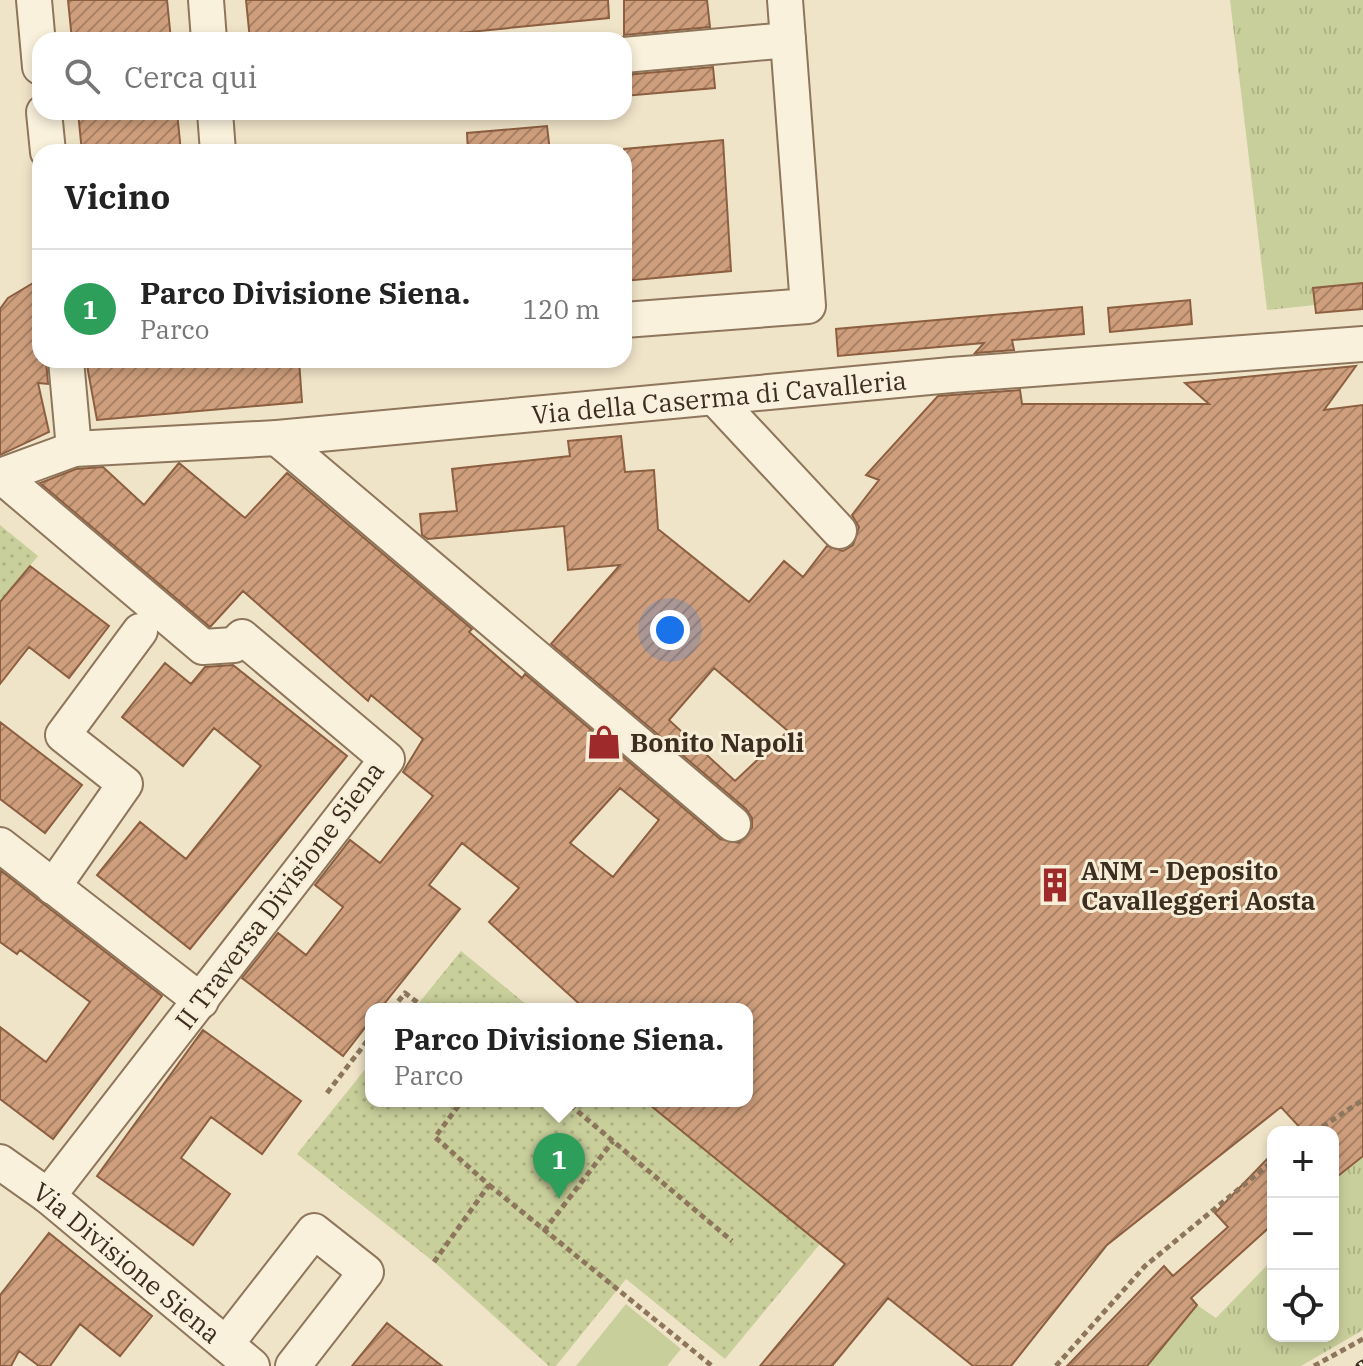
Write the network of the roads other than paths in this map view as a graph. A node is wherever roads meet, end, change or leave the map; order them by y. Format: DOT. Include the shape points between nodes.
graph roads {
  1 [pos="34,0"];
  2 [pos="206,0"];
  3 [pos="785,0"];
  4 [pos="37,32"];
  5 [pos="208,32"];
  6 [pos="788,40"];
  7 [pos="632,54"];
  8 [pos="45,120"];
  9 [pos="216,120"];
  10 [pos="47,144"];
  11 [pos="217,144"];
  12 [pos="632,319"];
  13 [pos="1363,344"];
  14 [pos="67,368"];
  15 [pos="715,398"];
  16 [pos="277,438"];
  17 [pos="74,449"];
  18 [pos="0,476"];
  19 [pos="839,531"];
  20 [pos="140,631"];
  21 [pos="733,824"];
  22 [pos="0,845"];
  23 [pos="53,887"];
  24 [pos="201,1001"];
  25 [pos="0,1162"];
  26 [pos="48,1196"];
  27 [pos="239,1355"];
  28 [pos="293,1366"];
  1 -- 4 [label="street"];
  2 -- 5 [label="street"];
  3 -- 6 [label="street"];
  6 -- 7 [label="street"];
  6 -- 12 [label="street" via="808,306"];
  8 -- 10 [label="street"];
  9 -- 11 [label="street"];
  13 -- 15 [label="street, Via della Caserma di Cavalleria"];
  14 -- 17 [label="street"];
  15 -- 16 [label="street, Via della Caserma di Cavalleria"];
  15 -- 19 [label="street"];
  16 -- 17 [label="street, Via della Caserma di Cavalleria"];
  16 -- 21 [label="street"];
  17 -- 18 [label="street, Via della Caserma di Cavalleria"];
  18 -- 24 [label="street, II Traversa Divisione Siena" via="203,647 234,645 242,637 387,759"];
  20 -- 23 [label="street" via="63,735 125,784"];
  22 -- 23 [label="street"];
  23 -- 24 [label="street"];
  24 -- 26 [label="street, II Traversa Divisione Siena"];
  25 -- 26 [label="street, Via Divisione Siena"];
  26 -- 27 [label="street, Via Divisione Siena"];
  27 -- 28 [label="street" via="314,1231 366,1272"];
}
